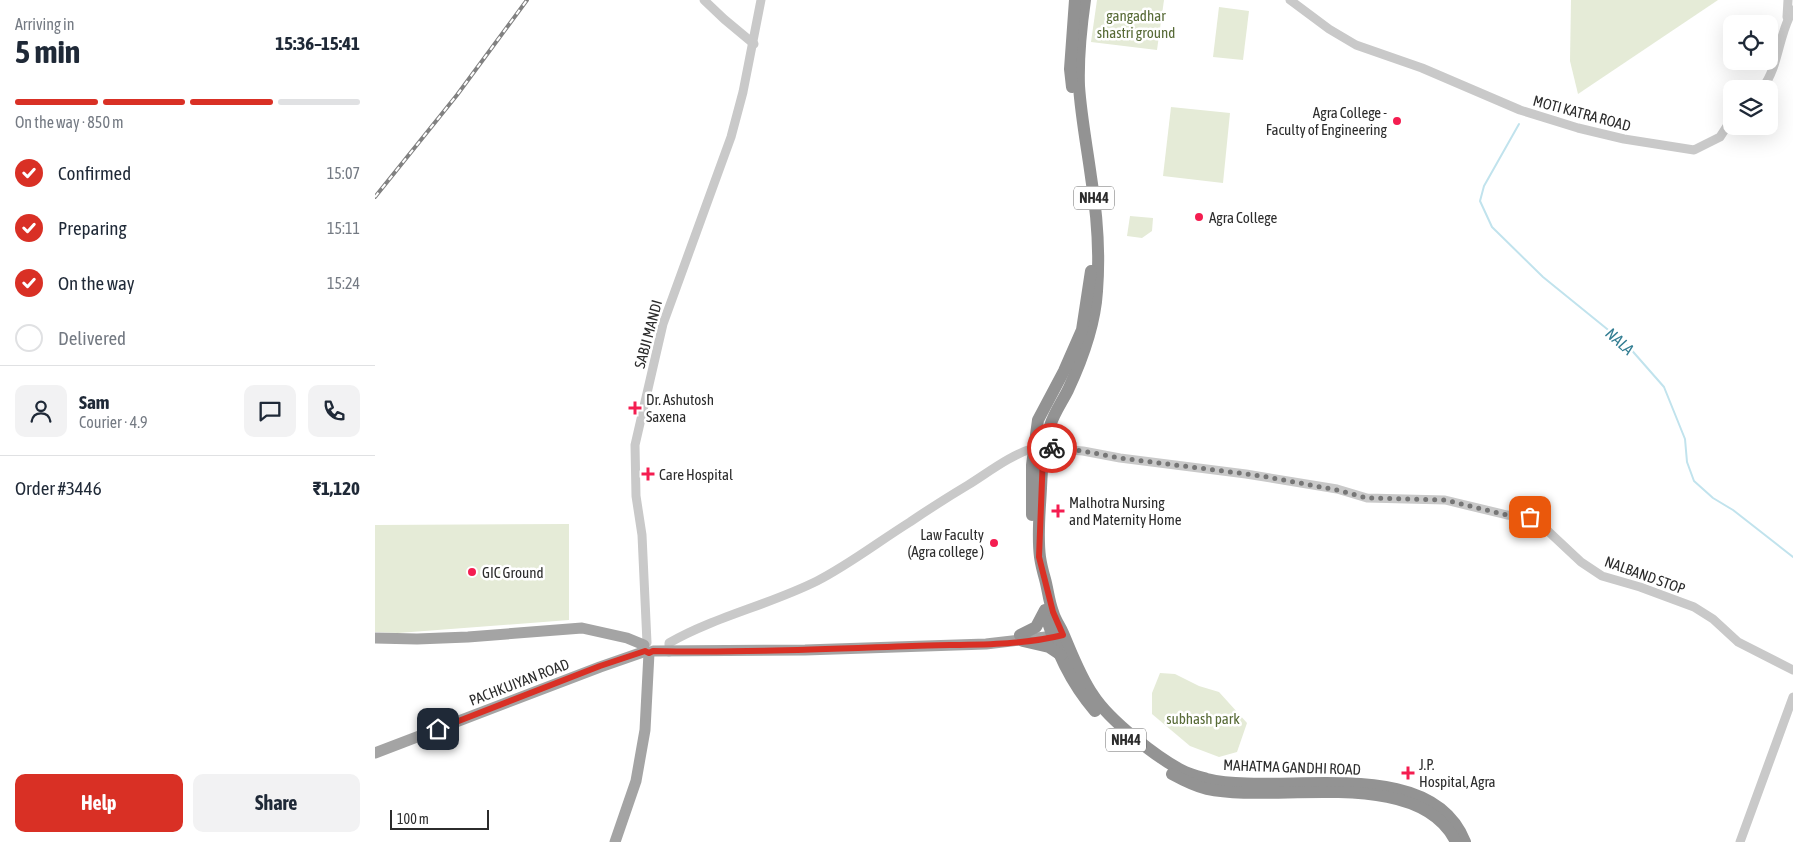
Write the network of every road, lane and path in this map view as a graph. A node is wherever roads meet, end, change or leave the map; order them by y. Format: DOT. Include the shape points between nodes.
graph roads {
  1 [pos="704,0"];
  2 [pos="761,0"];
  3 [pos="1075,0"];
  4 [pos="1085,0"];
  5 [pos="1290,0"];
  6 [pos="1788,0"];
  7 [pos="1793,10"];
  8 [pos="1787,20"];
  9 [pos="754,44"];
  10 [pos="1768,80"];
  11 [pos="1723,132"];
  12 [pos="1062,388"];
  13 [pos="1039,448"];
  14 [pos="1045,610"];
  15 [pos="1057,633"];
  16 [pos="375,638"];
  17 [pos="1022,638"];
  18 [pos="406,642"];
  19 [pos="375,645"];
  20 [pos="648,649"];
  21 [pos="669,649"];
  22 [pos="1061,655"];
  23 [pos="1793,670"];
  24 [pos="1793,697"];
  25 [pos="375,753"];
  26 [pos="615,842"];
  27 [pos="1456,842"];
  28 [pos="1465,842"];
  29 [pos="1740,842"];
  1 -- 9 [label="street"];
  2 -- 9 [label="street, SABJI MANDI"];
  3 -- 12 [label="highway, MAHATMA GANDHI ROAD / NH44" via="1070,69 1091,272 1081,330"];
  4 -- 12 [label="highway, MAHATMA GANDHI ROAD / NH44" via="1079,85 1098,240 1097,293 1087,343"];
  5 -- 11 [label="street, MOTI KATRA ROAD" via="1346,41 1541,118 1624,139 1697,150"];
  6 -- 8 [label="street"];
  7 -- 8 [label="street"];
  8 -- 10 [label="street"];
  9 -- 20 [label="street, SABJI MANDI" via="726,153 663,324 635,445"];
  12 -- 13 [label="highway, MAHATMA GANDHI ROAD / NH44" via="1050,410 1038,420"];
  13 -- 14 [label="highway, MAHATMA GANDHI ROAD / NH44" via="1032,482 1033,556"];
  13 -- 15 [label="highway, MAHATMA GANDHI ROAD / NH44" via="1039,557"];
  13 -- 21 [label="street" via="1019,453 817,581 687,633 669,644"];
  13 -- 23 [label="street, NALBAND STOP" via="1255,475 1367,498 1445,500 1534,518 1581,562 1602,576 1694,608 1713,619 1738,642"];
  14 -- 15 [label="highway, MAHATMA GANDHI ROAD / NH44"];
  14 -- 17 [label="highway" via="1036,626"];
  15 -- 17 [label="main road"];
  15 -- 22 [label="highway, MAHATMA GANDHI ROAD / NH44"];
  15 -- 28 [label="highway, MAHATMA GANDHI ROAD / NH44" via="1104,709 1127,731 1185,772 1209,780 1237,783 1321,783 1405,790 1444,811 1456,824"];
  16 -- 18 [label="main road"];
  17 -- 21 [label="main road"];
  17 -- 22 [label="highway"];
  18 -- 19 [label="main road"];
  18 -- 20 [label="main road" via="582,632"];
  20 -- 21 [label="main road"];
  20 -- 25 [label="main road, PACHKUIYAN ROAD"];
  20 -- 26 [label="main road" via="645,730 637,773"];
  22 -- 27 [label="highway, MAHATMA GANDHI ROAD / NH44" via="1077,688 1109,724 1127,741 1185,781 1207,789 1230,792 1357,793 1392,798 1433,815"];
  24 -- 29 [label="street"];
}
